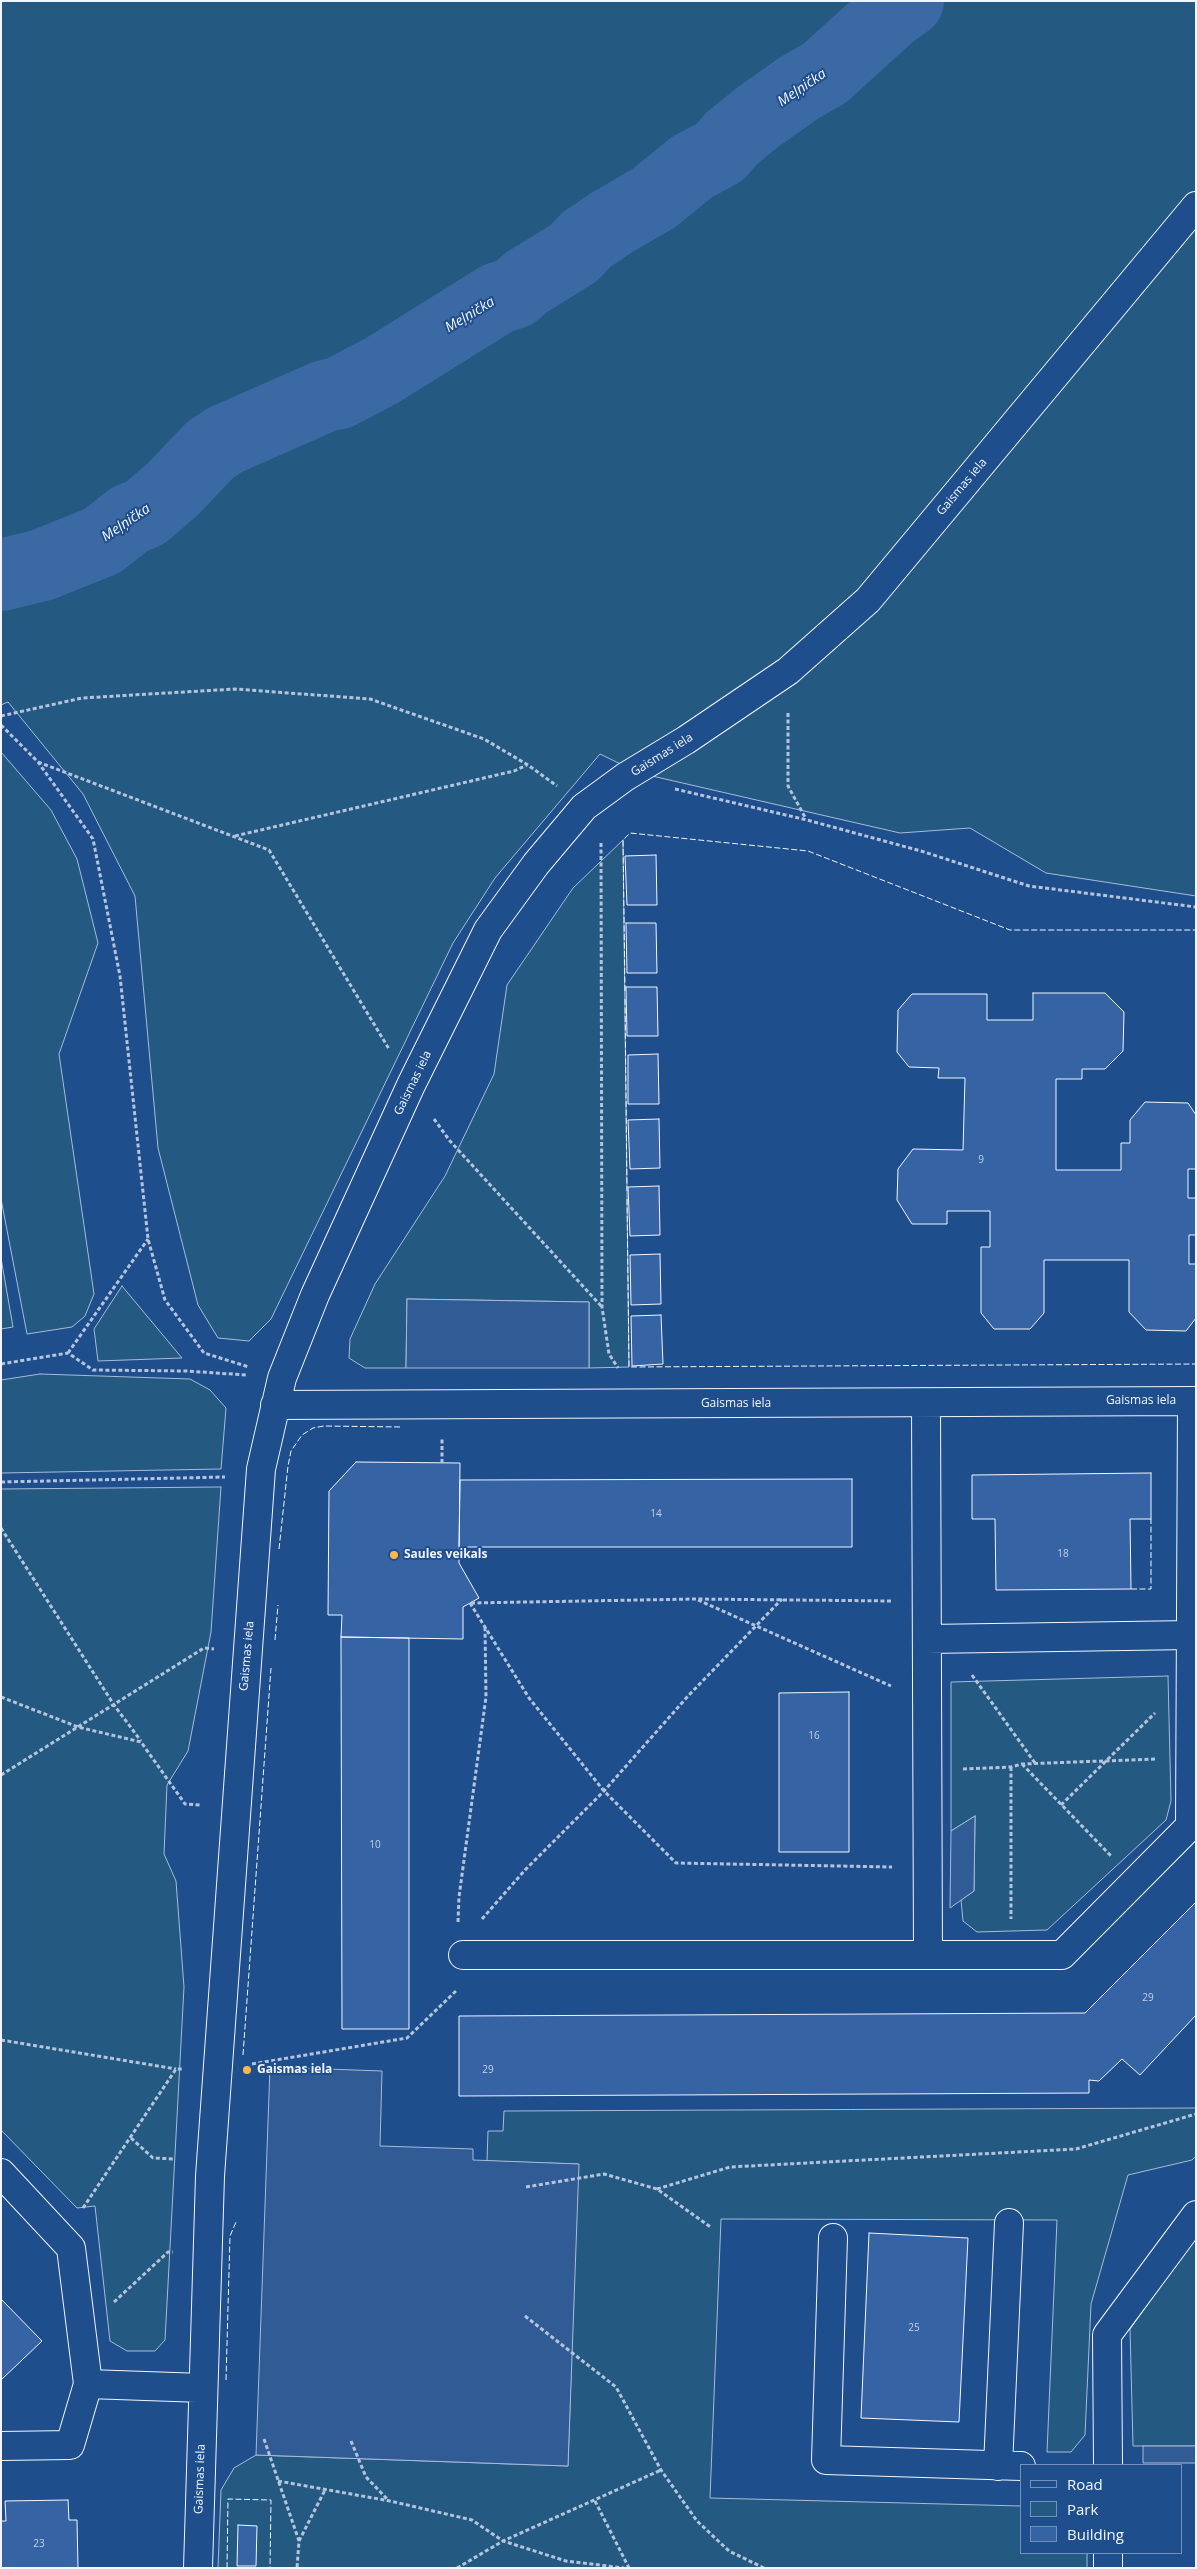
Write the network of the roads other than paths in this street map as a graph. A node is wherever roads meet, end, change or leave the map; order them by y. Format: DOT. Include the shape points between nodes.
graph roads {
  1 [pos="1196,206"];
  2 [pos="1194,1401"];
  3 [pos="926,1403"];
  4 [pos="276,1405"];
  5 [pos="1191,1635"];
  6 [pos="937,1639"];
  7 [pos="463,1948"];
  8 [pos="928,1954"];
  9 [pos="1,2173"];
  10 [pos="1196,2215"];
  11 [pos="1009,2223"];
  12 [pos="833,2238"];
  13 [pos="88,2384"];
  14 [pos="203,2388"];
  15 [pos="1,2446"];
  16 [pos="1108,2464"];
  17 [pos="1009,2466"];
  18 [pos="1108,2554"];
  19 [pos="198,2568"];
  20 [pos="1108,2568"];
  1 -- 4 [label="street, Gaismas iela" via="868,600 788,671 600,794 584,807 536,864 488,930 411,1086 315,1295 282,1378"];
  2 -- 3 [label="street, Gaismas iela"];
  2 -- 5 [label="street"];
  3 -- 4 [label="street, Gaismas iela"];
  3 -- 6 [label="street" via="926,1602"];
  4 -- 14 [label="street, Gaismas iela" via="260,1476 211,2161"];
  5 -- 6 [label="street"];
  5 -- 8 [label="street" via="1190,1826 1062,1955"];
  6 -- 8 [label="street" via="927,1703"];
  7 -- 8 [label="street"];
  9 -- 13 [label="street" via="71,2248"];
  10 -- 16 [label="street" via="1107,2335"];
  11 -- 17 [label="street"];
  12 -- 17 [label="street" via="826,2460"];
  13 -- 14 [label="street"];
  13 -- 15 [label="street" via="70,2445"];
  14 -- 19 [label="street, Gaismas iela"];
  18 -- 20 [label="street"];
}
